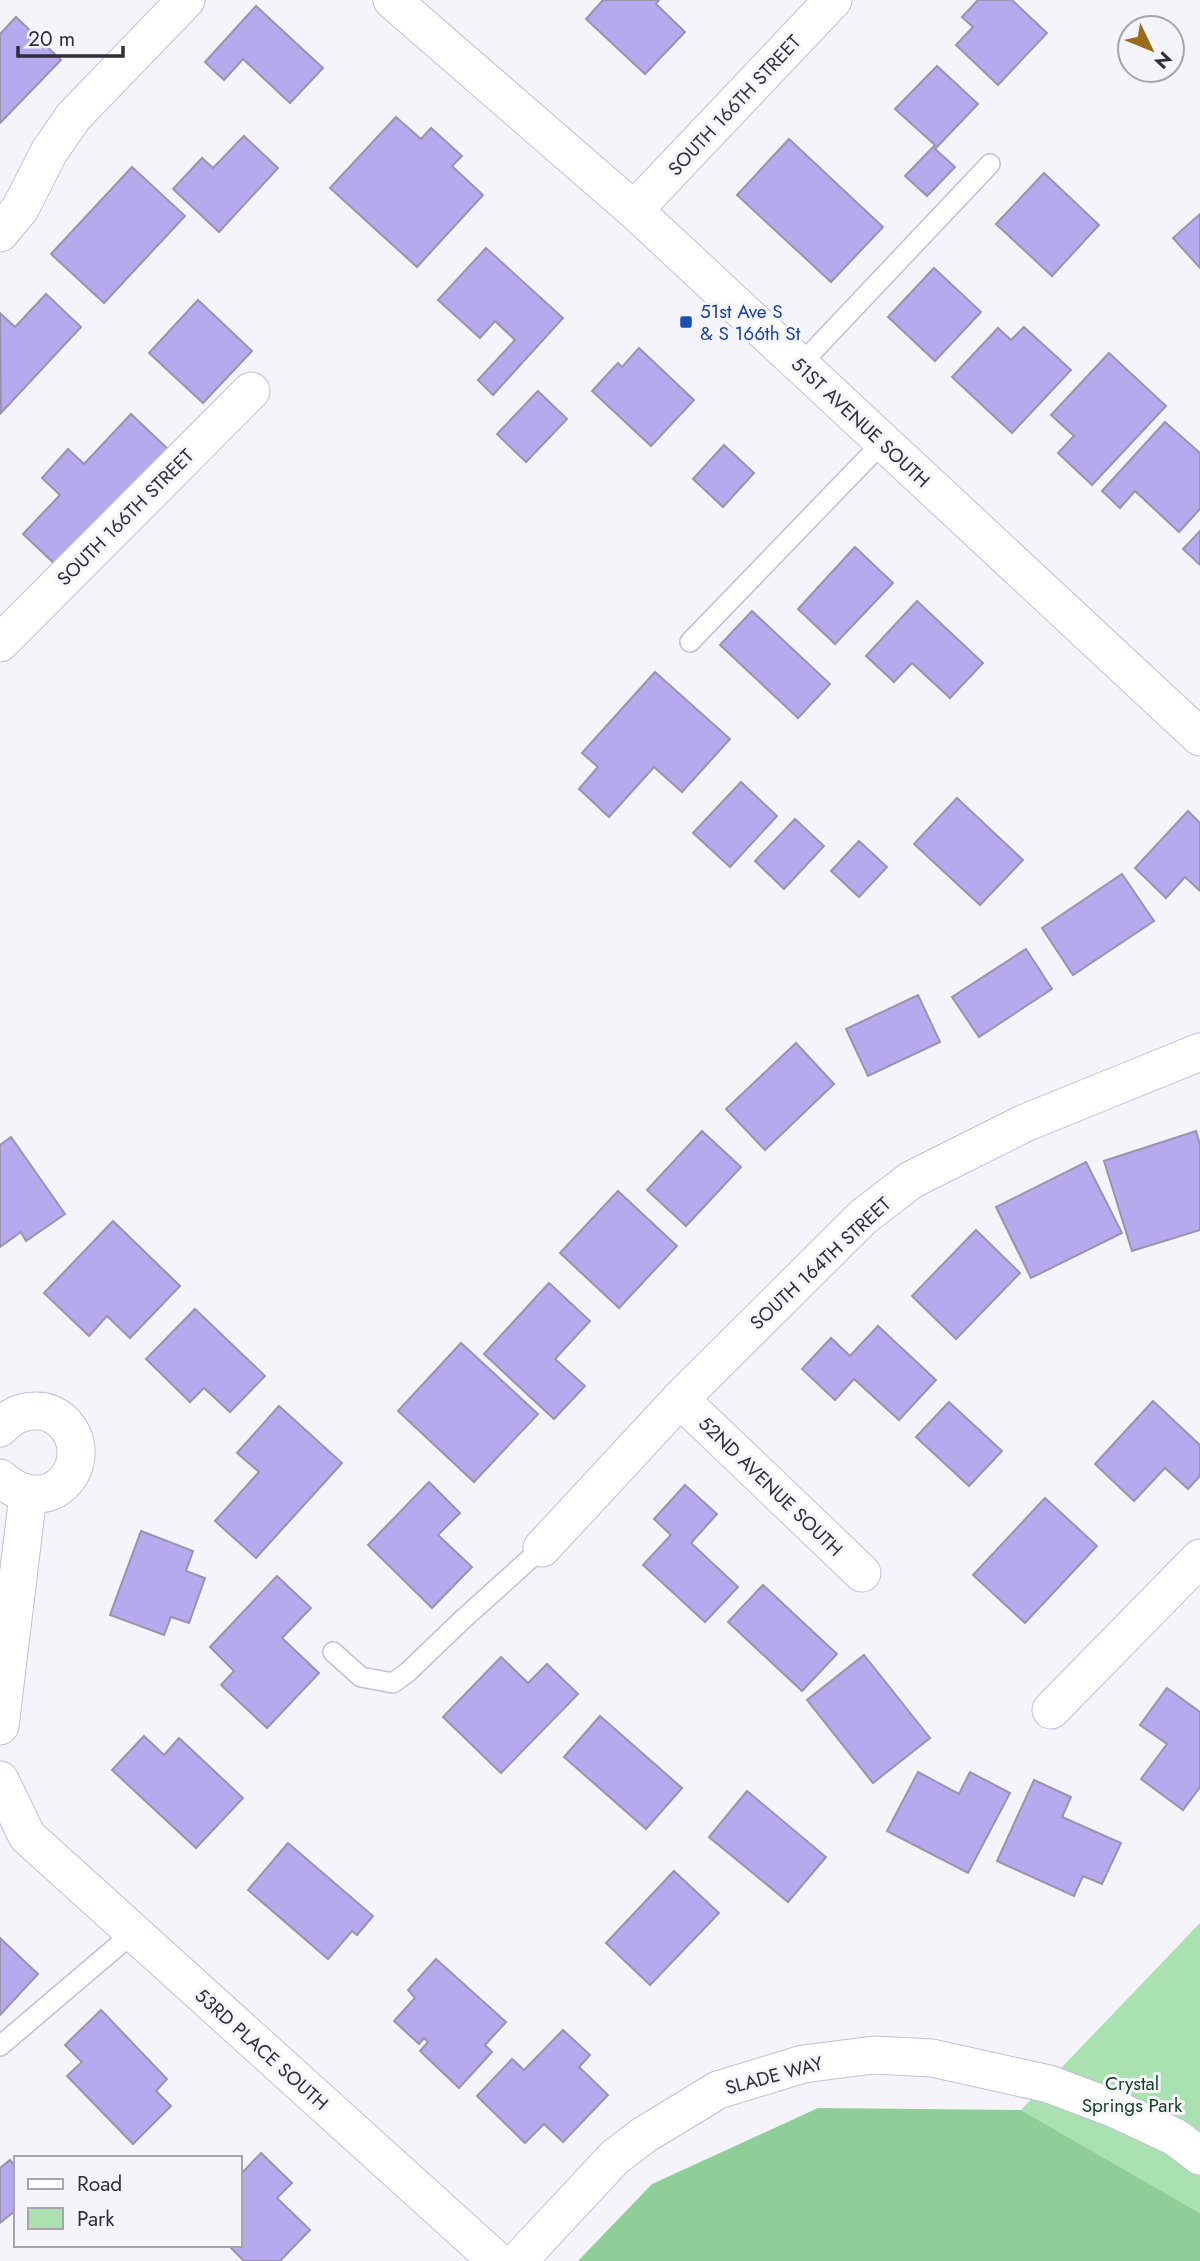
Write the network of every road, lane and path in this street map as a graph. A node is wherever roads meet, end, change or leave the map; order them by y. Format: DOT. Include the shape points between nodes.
graph roads {
  1 [pos="186,0"];
  2 [pos="392,0"];
  3 [pos="833,0"];
  4 [pos="990,163"];
  5 [pos="634,210"];
  6 [pos="0,233"];
  7 [pos="800,365"];
  8 [pos="251,391"];
  9 [pos="883,442"];
  10 [pos="690,642"];
  11 [pos="0,643"];
  12 [pos="1200,737"];
  13 [pos="1200,1052"];
  14 [pos="680,1399"];
  15 [pos="0,1428"];
  16 [pos="14,1487"];
  17 [pos="542,1548"];
  18 [pos="1200,1558"];
  19 [pos="862,1573"];
  20 [pos="333,1653"];
  21 [pos="1051,1710"];
  22 [pos="0,1726"];
  23 [pos="0,1780"];
  24 [pos="13,1844"];
  25 [pos="133,1933"];
  26 [pos="0,2046"];
  27 [pos="1200,2156"];
  28 [pos="497,2261"];
  29 [pos="518,2261"];
  1 -- 6 [label="street" via="73,117 48,152 20,209"];
  2 -- 5 [label="street, 51ST AVENUE SOUTH"];
  3 -- 5 [label="street, SOUTH 166TH STREET"];
  4 -- 7 [label="lane"];
  5 -- 7 [label="street, 51ST AVENUE SOUTH"];
  7 -- 9 [label="street, 51ST AVENUE SOUTH"];
  8 -- 11 [label="street, SOUTH 166TH STREET"];
  9 -- 10 [label="lane"];
  9 -- 12 [label="street, 51ST AVENUE SOUTH"];
  13 -- 14 [label="street, SOUTH 164TH STREET" via="1025,1124 911,1180 863,1217"];
  14 -- 17 [label="street, SOUTH 164TH STREET"];
  14 -- 19 [label="street, 52ND AVENUE SOUTH"];
  15 -- 16 [label="street" via="19,1413 43,1411 68,1427 76,1443 72,1473 52,1492"];
  16 -- 22 [label="street"];
  17 -- 20 [label="lane" via="393,1683 361,1677"];
  18 -- 21 [label="street"];
  23 -- 24 [label="street, 53RD PLACE SOUTH"];
  24 -- 25 [label="street, 53RD PLACE SOUTH"];
  25 -- 26 [label="lane"];
  25 -- 28 [label="street, 53RD PLACE SOUTH"];
  27 -- 29 [label="street, SLADE WAY" via="1175,2137 1115,2109 1026,2078 932,2058 874,2054 803,2064 718,2090 645,2135 615,2157"];
}
